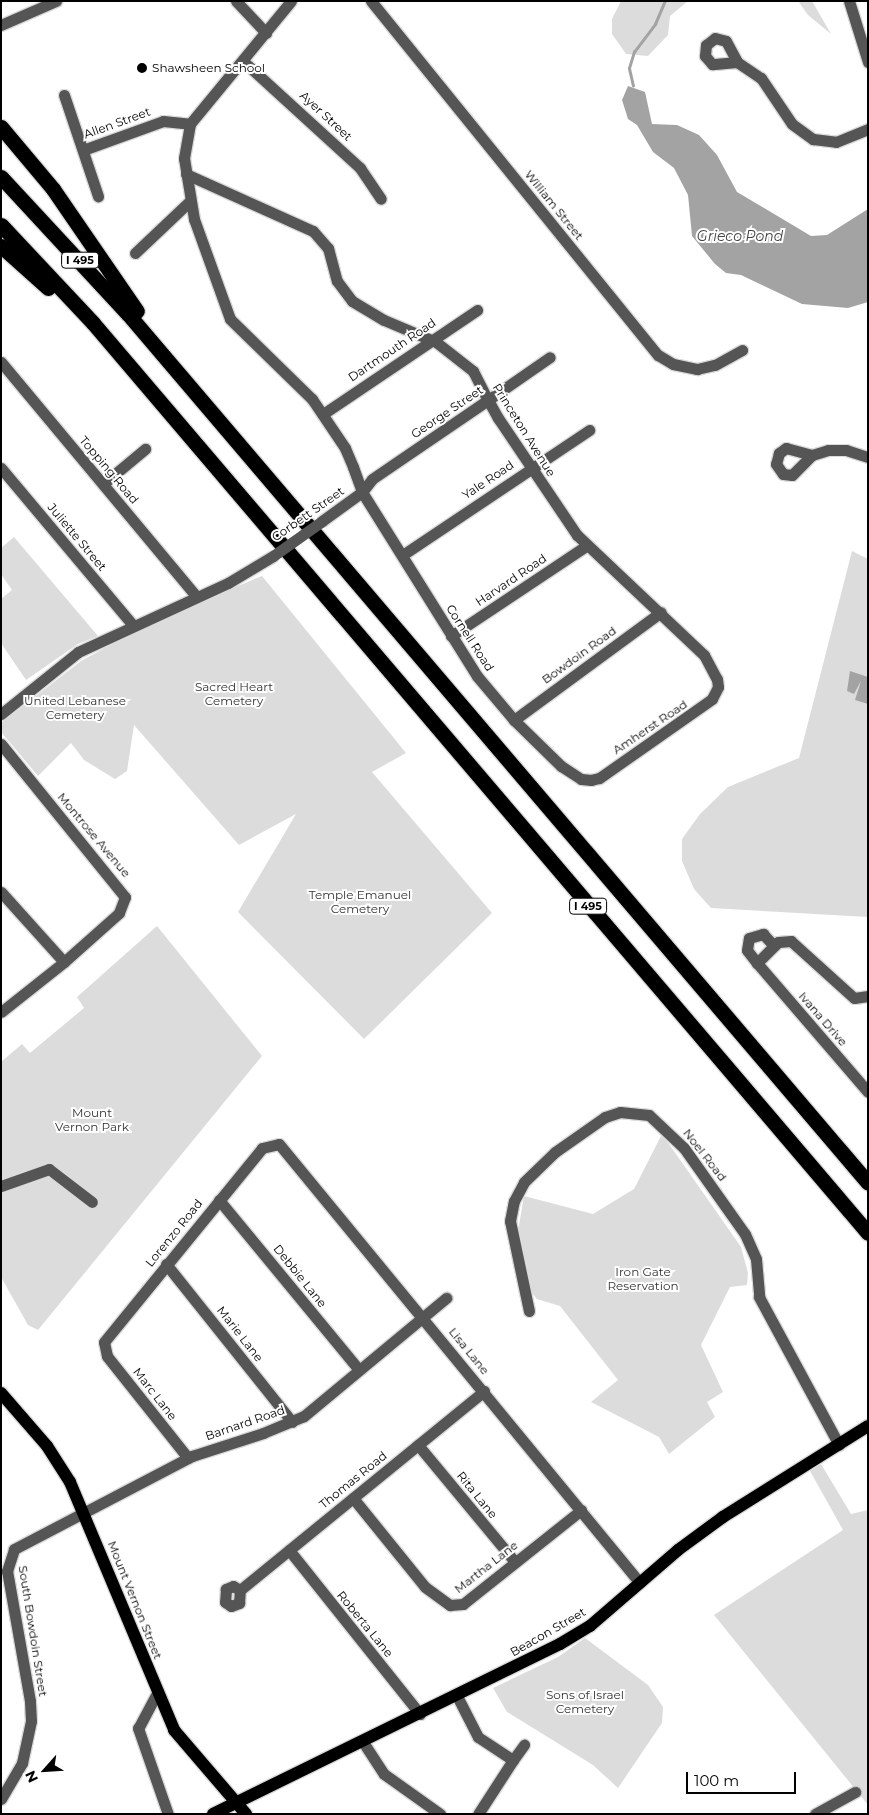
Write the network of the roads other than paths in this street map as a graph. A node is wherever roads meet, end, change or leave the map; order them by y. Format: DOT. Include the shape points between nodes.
graph roads {
  1 [pos="32,1"];
  2 [pos="56,1"];
  3 [pos="236,1"];
  4 [pos="291,1"];
  5 [pos="371,1"];
  6 [pos="849,1"];
  7 [pos="43,6"];
  8 [pos="1,25"];
  9 [pos="266,33"];
  10 [pos="243,61"];
  11 [pos="737,62"];
  12 [pos="868,62"];
  13 [pos="64,95"];
  14 [pos="190,124"];
  15 [pos="1,127"];
  16 [pos="868,129"];
  17 [pos="83,150"];
  18 [pos="186,174"];
  19 [pos="1,177"];
  20 [pos="98,196"];
  21 [pos="381,199"];
  22 [pos="190,201"];
  23 [pos="1,225"];
  24 [pos="1,246"];
  25 [pos="135,253"];
  26 [pos="477,310"];
  27 [pos="93,323"];
  28 [pos="431,340"];
  29 [pos="155,346"];
  30 [pos="742,350"];
  31 [pos="550,357"];
  32 [pos="1,362"];
  33 [pos="488,400"];
  34 [pos="323,414"];
  35 [pos="589,430"];
  36 [pos="145,449"];
  37 [pos="812,455"];
  38 [pos="868,457"];
  39 [pos="1,468"];
  40 [pos="531,468"];
  41 [pos="103,484"];
  42 [pos="362,492"];
  43 [pos="586,546"];
  44 [pos="404,554"];
  45 [pos="196,596"];
  46 [pos="661,612"];
  47 [pos="132,624"];
  48 [pos="451,636"];
  49 [pos="717,679"];
  50 [pos="1,714"];
  51 [pos="514,720"];
  52 [pos="1,744"];
  53 [pos="580,779"];
  54 [pos="1,892"];
  55 [pos="774,946"];
  56 [pos="64,962"];
  57 [pos="757,963"];
  58 [pos="868,996"];
  59 [pos="1,1012"];
  60 [pos="868,1092"];
  61 [pos="273,1143"];
  62 [pos="868,1183"];
  63 [pos="1,1186"];
  64 [pos="219,1200"];
  65 [pos="92,1202"];
  66 [pos="868,1233"];
  67 [pos="166,1264"];
  68 [pos="446,1298"];
  69 [pos="528,1311"];
  70 [pos="423,1317"];
  71 [pos="104,1346"];
  72 [pos="359,1370"];
  73 [pos="484,1391"];
  74 [pos="1,1393"];
  75 [pos="292,1422"];
  76 [pos="868,1426"];
  77 [pos="418,1445"];
  78 [pos="839,1445"];
  79 [pos="188,1458"];
  80 [pos="353,1498"];
  81 [pos="82,1510"];
  82 [pos="580,1510"];
  83 [pos="289,1550"];
  84 [pos="12,1552"];
  85 [pos="515,1562"];
  86 [pos="640,1583"];
  87 [pos="240,1590"];
  88 [pos="157,1693"];
  89 [pos="457,1696"];
  90 [pos="420,1714"];
  91 [pos="363,1742"];
  92 [pos="524,1745"];
  93 [pos="513,1760"];
  94 [pos="855,1792"];
  95 [pos="1,1799"];
  96 [pos="236,1803"];
  97 [pos="831,1810"];
  98 [pos="168,1814"];
  99 [pos="212,1814"];
  100 [pos="246,1814"];
  101 [pos="440,1814"];
  102 [pos="478,1814"];
  103 [pos="815,1814"];
  1 -- 7 [label="street"];
  2 -- 7 [label="street"];
  3 -- 9 [label="street"];
  4 -- 9 [label="street"];
  5 -- 30 [label="street, William Street" via="658,355 673,364 697,369 715,365"];
  6 -- 12 [label="street"];
  7 -- 8 [label="street"];
  9 -- 10 [label="street"];
  10 -- 14 [label="street"];
  10 -- 21 [label="street, Ayer Street" via="360,168"];
  11 -- 16 [label="street" via="761,78 792,124 807,136 836,142"];
  13 -- 17 [label="street"];
  14 -- 17 [label="street, Allen Street" via="163,122"];
  14 -- 18 [label="street, Corbett Street" via="184,144"];
  15 -- 29 [label="highway" via="64,204 138,313"];
  17 -- 20 [label="street"];
  18 -- 22 [label="street, Corbett Street"];
  18 -- 28 [label="street, Princeton Avenue" via="313,231 328,248 337,281 352,301 384,320"];
  19 -- 29 [label="highway, I 495"];
  22 -- 25 [label="street"];
  22 -- 34 [label="street, Corbett Street" via="230,319 247,339 285,370"];
  23 -- 27 [label="highway, I 495"];
  24 -- 27 [label="highway" via="64,305"];
  26 -- 28 [label="street, Dartmouth Road"];
  27 -- 66 [label="highway, I 495"];
  28 -- 33 [label="street, Princeton Avenue" via="473,371"];
  28 -- 34 [label="street, Dartmouth Road"];
  29 -- 62 [label="highway, I 495"];
  31 -- 33 [label="street, George Street"];
  32 -- 41 [label="street, Topping Road"];
  33 -- 40 [label="street, Princeton Avenue"];
  33 -- 42 [label="street, George Street" via="372,479"];
  34 -- 42 [label="street, Corbett Street" via="345,448"];
  35 -- 40 [label="street, Yale Road"];
  36 -- 41 [label="street"];
  37 -- 38 [label="street" via="837,449"];
  39 -- 47 [label="street, Juliette Street"];
  40 -- 43 [label="street, Princeton Avenue"];
  40 -- 44 [label="street, Yale Road"];
  41 -- 45 [label="street, Topping Road"];
  42 -- 44 [label="street, Cornell Road"];
  42 -- 45 [label="street, Corbett Street, bridge" via="245,574"];
  43 -- 46 [label="street, Princeton Avenue"];
  43 -- 48 [label="street, Harvard Road"];
  44 -- 48 [label="street, Cornell Road"];
  45 -- 47 [label="street, Corbett Street"];
  46 -- 49 [label="street, Princeton Avenue" via="704,656"];
  46 -- 51 [label="street, Bowdoin Road"];
  47 -- 50 [label="street, Corbett Street" via="60,664"];
  48 -- 51 [label="street, Cornell Road"];
  49 -- 53 [label="street, Amherst Road" via="718,687 704,707 599,778"];
  51 -- 53 [label="street, Cornell Road"];
  52 -- 56 [label="street, Montrose Avenue" via="125,897 119,913"];
  54 -- 56 [label="street"];
  55 -- 57 [label="street"];
  55 -- 57 [label="street, Ivana Drive" via="763,934 749,938 747,950"];
  55 -- 58 [label="street" via="782,940 795,943 854,998"];
  56 -- 59 [label="street"];
  57 -- 60 [label="street, Ivana Drive"];
  61 -- 64 [label="street, Lorenzo Road" via="262,1148"];
  61 -- 70 [label="street, Lisa Lane" via="286,1149"];
  63 -- 65 [label="street" via="49,1169"];
  64 -- 67 [label="street, Lorenzo Road"];
  64 -- 72 [label="street, Debbie Lane"];
  67 -- 71 [label="street, Lorenzo Road" via="108,1335"];
  67 -- 75 [label="street, Marie Lane"];
  68 -- 70 [label="street, Barnard Road"];
  69 -- 78 [label="street, Noel Road" via="510,1221 514,1201 524,1182 555,1152 604,1117 620,1112 649,1115 684,1148 744,1234 756,1259 760,1297"];
  70 -- 72 [label="street, Barnard Road"];
  70 -- 73 [label="street, Lisa Lane"];
  71 -- 79 [label="street, Marc Lane"];
  72 -- 75 [label="street, Barnard Road"];
  73 -- 77 [label="street, Thomas Road"];
  73 -- 82 [label="street, Lisa Lane"];
  74 -- 81 [label="main road, Mount Vernon Street" via="47,1446"];
  75 -- 79 [label="street, Barnard Road"];
  76 -- 78 [label="main road, Beacon Street"];
  77 -- 80 [label="street, Thomas Road"];
  77 -- 85 [label="street, Rita Lane"];
  78 -- 86 [label="main road, Beacon Street" via="723,1517"];
  79 -- 81 [label="street, Barnard Road"];
  80 -- 83 [label="street, Thomas Road"];
  80 -- 85 [label="street, Martha Lane" via="425,1587 450,1605 463,1604"];
  81 -- 84 [label="street, Barnard Road"];
  81 -- 88 [label="main road, Mount Vernon Street"];
  82 -- 85 [label="street, Martha Lane"];
  82 -- 86 [label="street, Lisa Lane"];
  83 -- 87 [label="street, Thomas Road"];
  83 -- 90 [label="street, Roberta Lane"];
  84 -- 95 [label="street, South Bowdoin Street" via="8,1571 30,1701 30,1722 22,1763"];
  86 -- 89 [label="main road, Beacon Street" via="590,1626"];
  88 -- 96 [label="main road, Mount Vernon Street" via="180,1739"];
  88 -- 98 [label="street" via="138,1728"];
  89 -- 90 [label="main road, Beacon Street"];
  89 -- 93 [label="street" via="478,1737"];
  90 -- 91 [label="main road, Beacon Street"];
  91 -- 96 [label="main road, Beacon Street"];
  91 -- 101 [label="street" via="384,1774"];
  92 -- 93 [label="street"];
  93 -- 102 [label="street"];
  94 -- 97 [label="street"];
  96 -- 99 [label="main road, Beacon Street"];
  96 -- 100 [label="main road, Mount Vernon Street"];
  97 -- 103 [label="street"];
}
